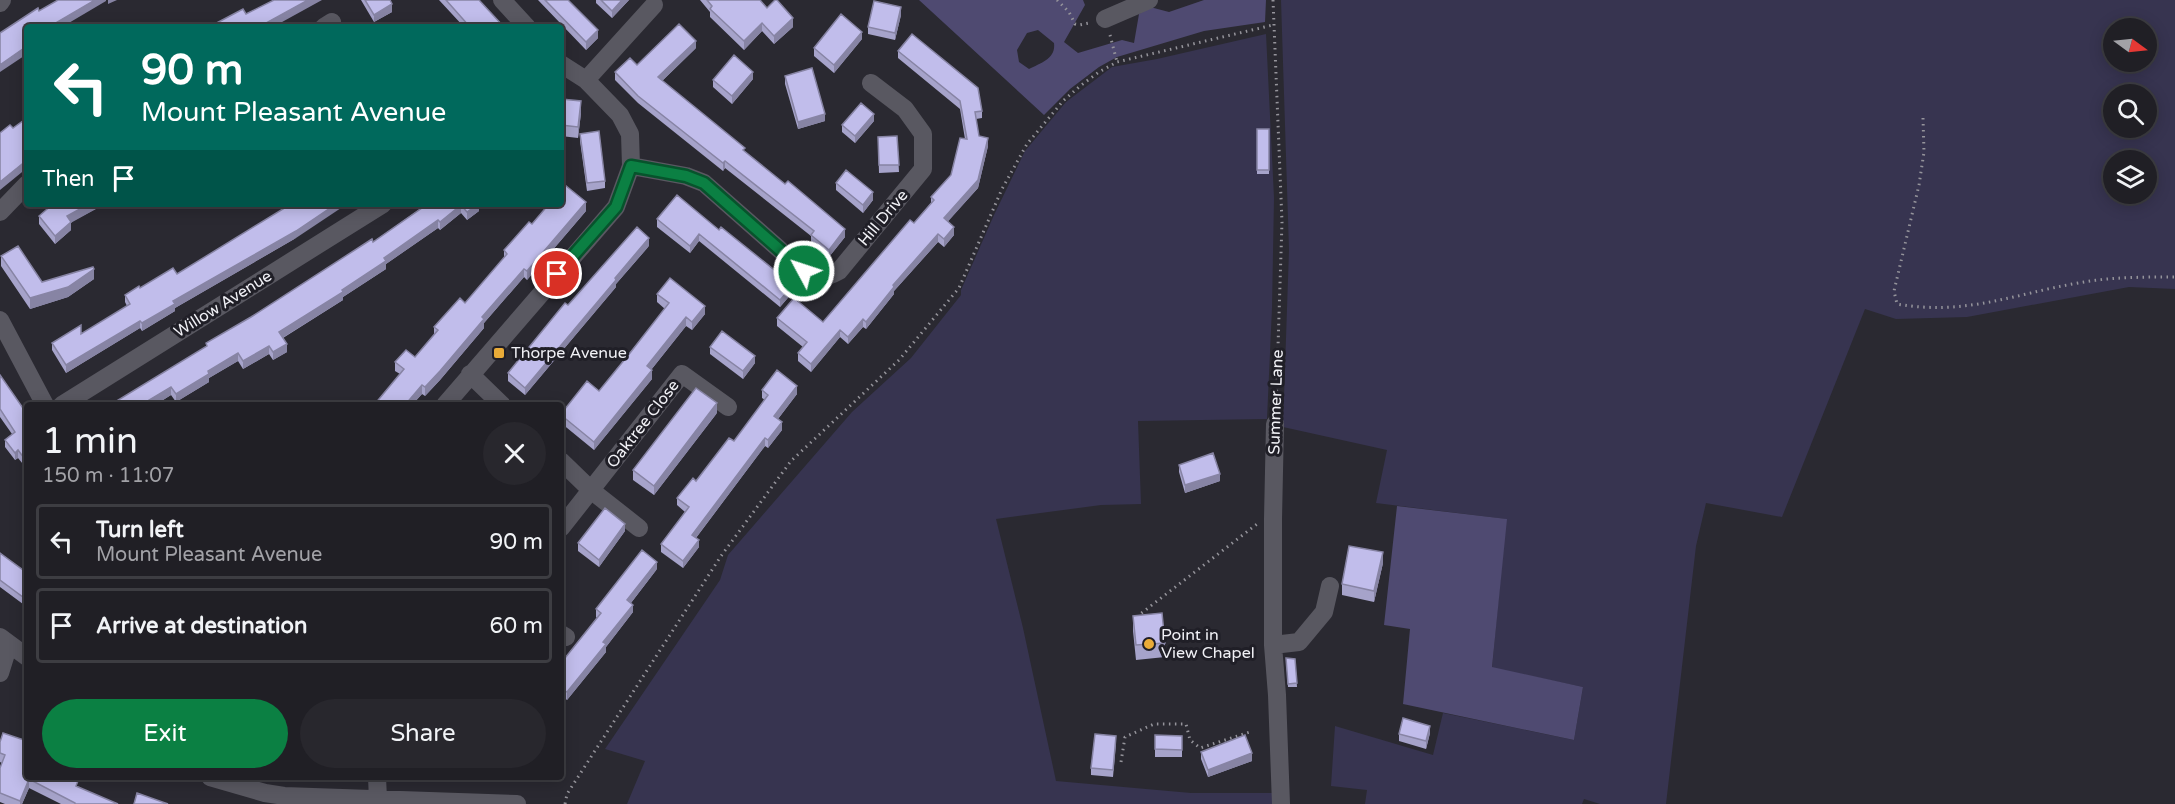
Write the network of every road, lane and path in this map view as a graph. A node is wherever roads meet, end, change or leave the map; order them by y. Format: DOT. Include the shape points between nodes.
graph roads {
  1 [pos="502,0"];
  2 [pos="1057,0"];
  3 [pos="1149,0"];
  4 [pos="1273,0"];
  5 [pos="654,5"];
  6 [pos="1105,19"];
  7 [pos="1072,21"];
  8 [pos="524,24"];
  9 [pos="1273,25"];
  10 [pos="1117,62"];
  11 [pos="564,67"];
  12 [pos="586,80"];
  13 [pos="871,83"];
  14 [pos="1923,118"];
  15 [pos="631,166"];
  16 [pos="24,187"];
  17 [pos="378,207"];
  18 [pos="0,212"];
  19 [pos="2175,277"];
  20 [pos="0,320"];
  21 [pos="470,374"];
  22 [pos="43,402"];
  23 [pos="67,402"];
  24 [pos="447,402"];
  25 [pos="499,402"];
  26 [pos="728,407"];
  27 [pos="1275,424"];
  28 [pos="564,465"];
  29 [pos="592,491"];
  30 [pos="1273,519"];
  31 [pos="564,524"];
  32 [pos="639,528"];
  33 [pos="1330,586"];
  34 [pos="1137,626"];
  35 [pos="4,640"];
  36 [pos="1273,645"];
  37 [pos="24,655"];
  38 [pos="0,672"];
  39 [pos="1250,732"];
  40 [pos="1120,762"];
  41 [pos="220,780"];
  42 [pos="377,780"];
  43 [pos="378,799"];
  44 [pos="517,804"];
  45 [pos="565,804"];
  46 [pos="1281,804"];
  1 -- 8 [label="street"];
  2 -- 7 [label="path"];
  3 -- 6 [label="street"];
  4 -- 9 [label="path, Summer Lane"];
  5 -- 12 [label="street"];
  6 -- 10 [label="path"];
  9 -- 10 [label="path"];
  9 -- 27 [label="path, Summer Lane" via="1282,222"];
  10 -- 45 [label="path" via="1080,86 1027,144 1002,189 959,288 899,360 791,461 721,556 567,794"];
  11 -- 12 [label="street"];
  12 -- 15 [label="street" via="620,115 630,134"];
  13 -- 15 [label="street, Hill Drive" via="905,109 923,134 923,169 839,271 828,277 819,278 804,271 704,183"];
  14 -- 19 [label="path" via="1924,152 1894,291 1897,304 1949,309 2079,283"];
  15 -- 21 [label="street" via="616,207"];
  16 -- 18 [label="street"];
  17 -- 23 [label="street, Willow Avenue"];
  20 -- 22 [label="street"];
  21 -- 24 [label="street"];
  21 -- 25 [label="street"];
  26 -- 29 [label="street, Oaktree Close" via="682,374"];
  27 -- 30 [label="street, Summer Lane"];
  28 -- 29 [label="street"];
  29 -- 31 [label="street"];
  29 -- 32 [label="street"];
  30 -- 34 [label="path" via="1262,520 1139,615"];
  30 -- 36 [label="street, Summer Lane"];
  33 -- 36 [label="street" via="1324,612 1299,642"];
  35 -- 37 [label="street"];
  35 -- 38 [label="street"];
  36 -- 46 [label="street, Summer Lane"];
  39 -- 40 [label="path" via="1200,748 1191,740 1186,724 1154,724 1125,737"];
  41 -- 43 [label="street" via="284,796"];
  42 -- 43 [label="street"];
  43 -- 44 [label="street"];
}
